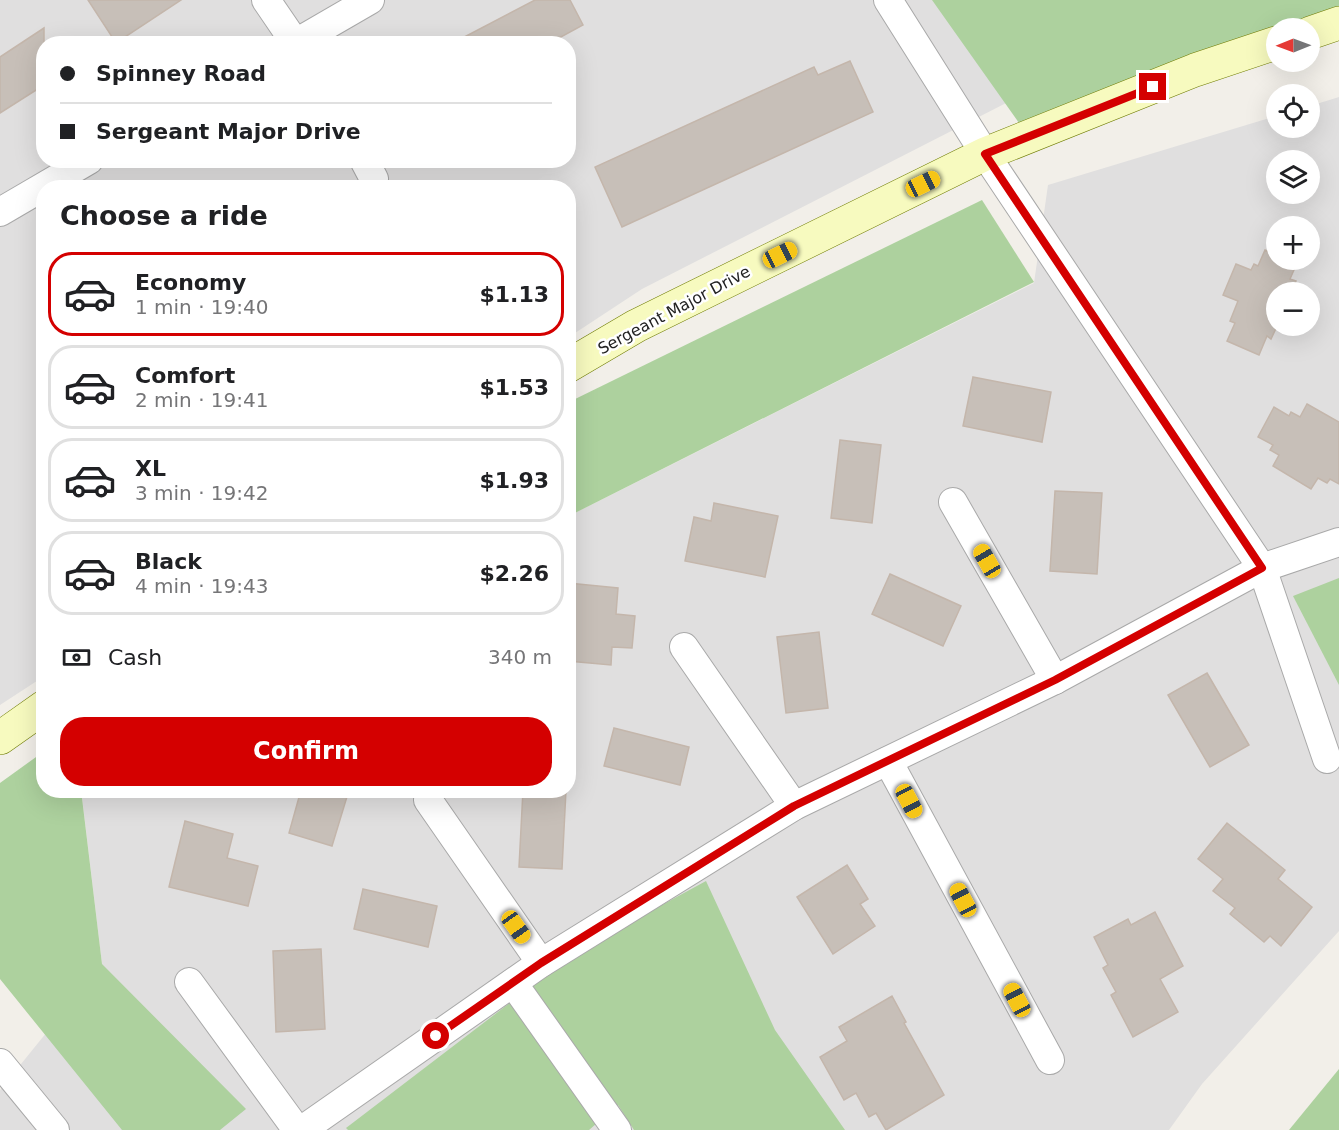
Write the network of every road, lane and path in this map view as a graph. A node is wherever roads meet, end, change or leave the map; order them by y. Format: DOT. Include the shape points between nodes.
graph roads {
  1 [pos="266,0"];
  2 [pos="370,0"];
  3 [pos="888,0"];
  4 [pos="1339,23"];
  5 [pos="1320,30"];
  6 [pos="290,36"];
  7 [pos="307,36"];
  8 [pos="1266,46"];
  9 [pos="985,154"];
  10 [pos="76,168"];
  11 [pos="55,180"];
  12 [pos="36,191"];
  13 [pos="0,212"];
  14 [pos="576,361"];
  15 [pos="953,501"];
  16 [pos="1339,542"];
  17 [pos="1262,568"];
  18 [pos="684,647"];
  19 [pos="1055,680"];
  20 [pos="36,713"];
  21 [pos="0,738"];
  22 [pos="1328,759"];
  23 [pos="888,761"];
  24 [pos="428,800"];
  25 [pos="794,806"];
  26 [pos="541,963"];
  27 [pos="189,982"];
  28 [pos="513,983"];
  29 [pos="1050,1060"];
  30 [pos="0,1063"];
  31 [pos="55,1130"];
  32 [pos="297,1130"];
  33 [pos="302,1130"];
  34 [pos="617,1130"];
  1 -- 6 [label="street"];
  2 -- 7 [label="street"];
  3 -- 9 [label="street"];
  4 -- 5 [label="street"];
  8 -- 9 [label="street, Sergeant Major Drive" via="1195,70"];
  9 -- 14 [label="street, Sergeant Major Drive" via="636,326"];
  9 -- 17 [label="street"];
  10 -- 11 [label="street"];
  12 -- 13 [label="street"];
  15 -- 19 [label="street"];
  16 -- 17 [label="street"];
  17 -- 19 [label="street"];
  17 -- 22 [label="street"];
  18 -- 25 [label="street"];
  19 -- 23 [label="street"];
  20 -- 21 [label="street"];
  23 -- 25 [label="street"];
  23 -- 29 [label="street"];
  24 -- 26 [label="street"];
  25 -- 26 [label="street"];
  26 -- 28 [label="street"];
  27 -- 32 [label="street"];
  28 -- 33 [label="street"];
  28 -- 34 [label="street"];
  30 -- 31 [label="street"];
}
